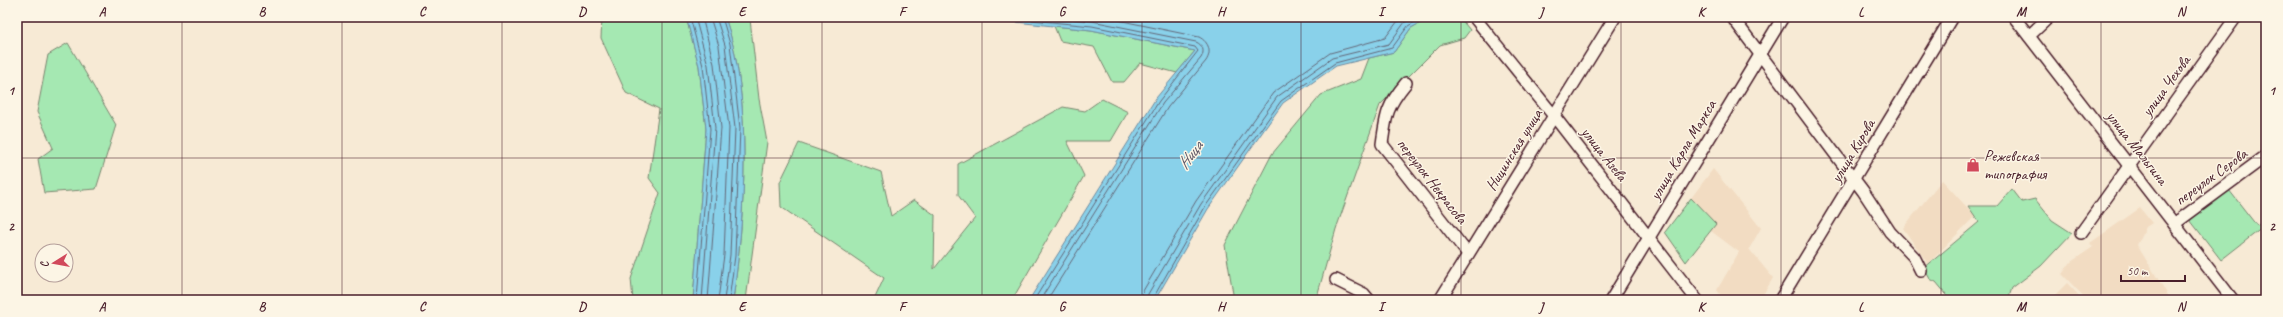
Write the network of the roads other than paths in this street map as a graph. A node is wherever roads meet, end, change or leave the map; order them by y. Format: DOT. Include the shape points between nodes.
graph roads {
  1 [pos="1474,17"];
  2 [pos="1615,17"];
  3 [pos="1732,17"];
  4 [pos="1783,17"];
  5 [pos="1952,17"];
  6 [pos="2014,17"];
  7 [pos="2049,17"];
  8 [pos="2236,17"];
  9 [pos="2029,36"];
  10 [pos="1759,55"];
  11 [pos="1406,83"];
  12 [pos="1554,116"];
  13 [pos="2266,156"];
  14 [pos="2129,164"];
  15 [pos="1854,182"];
  16 [pos="2174,224"];
  17 [pos="2081,233"];
  18 [pos="1649,236"];
  19 [pos="1468,254"];
  20 [pos="1921,271"];
  21 [pos="1336,280"];
  22 [pos="1369,300"];
  23 [pos="1440,300"];
  24 [pos="1611,300"];
  25 [pos="1697,300"];
  26 [pos="1780,300"];
  27 [pos="2233,300"];
  1 -- 12 [label="street, улица Азева"];
  2 -- 12 [label="street, Ницинская улица"];
  3 -- 10 [label="street"];
  4 -- 10 [label="street, улица Карла Маркса"];
  5 -- 15 [label="street, улица Кирова"];
  6 -- 9 [label="street, улица Мальгина"];
  7 -- 9 [label="street"];
  8 -- 14 [label="street, улица Чехова"];
  9 -- 14 [label="street, улица Мальгина"];
  10 -- 15 [label="street"];
  10 -- 18 [label="street, улица Карла Маркса"];
  11 -- 19 [label="street, переулок Некрасова" via="1391,101 1386,115 1382,144"];
  12 -- 18 [label="street, улица Азева"];
  12 -- 19 [label="street, Ницинская улица"];
  13 -- 16 [label="street, переулок Серова"];
  14 -- 16 [label="street, улица Мальгина"];
  14 -- 17 [label="street, улица Чехова"];
  15 -- 20 [label="street" via="1890,232 1914,257"];
  15 -- 26 [label="street, улица Кирова"];
  16 -- 27 [label="street, улица Мальгина"];
  18 -- 24 [label="street, улица Карла Маркса"];
  18 -- 25 [label="street, улица Азева"];
  19 -- 23 [label="street, Ницинская улица"];
  21 -- 22 [label="street" via="1364,294"];
}
